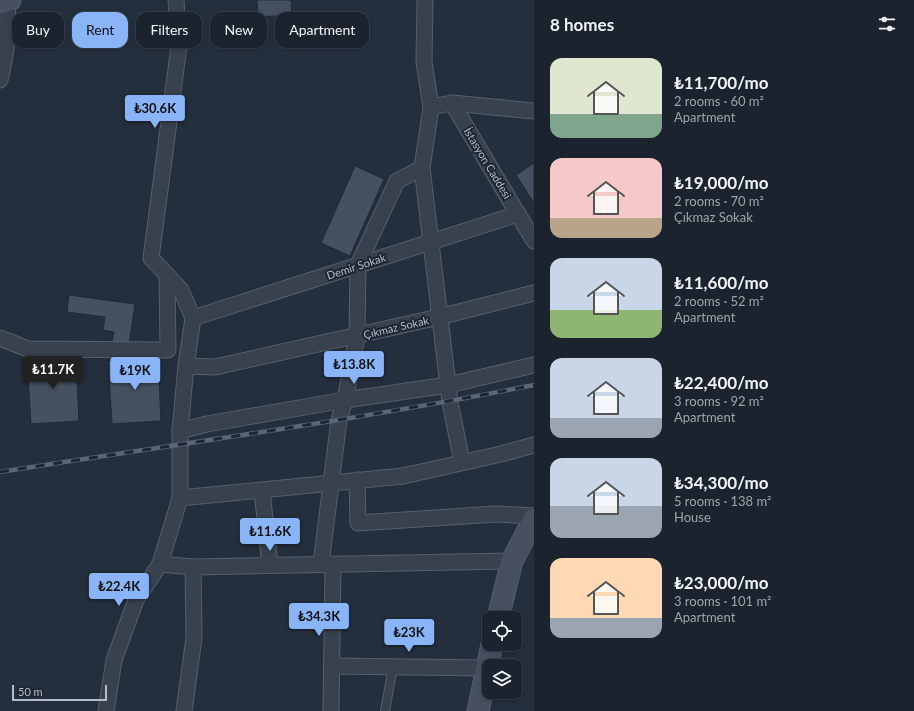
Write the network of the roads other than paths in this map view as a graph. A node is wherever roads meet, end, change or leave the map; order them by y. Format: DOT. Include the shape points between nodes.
graph roads {
  1 [pos="176,0"];
  2 [pos="425,0"];
  3 [pos="6,1"];
  4 [pos="0,80"];
  5 [pos="452,104"];
  6 [pos="431,107"];
  7 [pos="534,111"];
  8 [pos="422,168"];
  9 [pos="518,214"];
  10 [pos="534,241"];
  11 [pos="430,242"];
  12 [pos="358,265"];
  13 [pos="167,274"];
  14 [pos="534,293"];
  15 [pos="439,317"];
  16 [pos="194,318"];
  17 [pos="357,336"];
  18 [pos="0,338"];
  19 [pos="534,365"];
  20 [pos="186,366"];
  21 [pos="448,385"];
  22 [pos="344,400"];
  23 [pos="180,431"];
  24 [pos="534,445"];
  25 [pos="462,462"];
  26 [pos="357,480"];
  27 [pos="330,483"];
  28 [pos="262,491"];
  29 [pos="180,498"];
  30 [pos="534,516"];
  31 [pos="534,519"];
  32 [pos="512,561"];
  33 [pos="160,564"];
  34 [pos="327,564"];
  35 [pos="270,565"];
  36 [pos="193,567"];
  37 [pos="500,611"];
  38 [pos="332,666"];
  39 [pos="393,666"];
  40 [pos="482,668"];
  41 [pos="482,690"];
  42 [pos="106,711"];
  43 [pos="184,711"];
  44 [pos="330,711"];
  45 [pos="385,711"];
  46 [pos="478,711"];
  1 -- 13 [label="street" via="179,46 151,258"];
  2 -- 6 [label="street" via="424,62"];
  3 -- 4 [label="street" via="8,34"];
  5 -- 6 [label="street"];
  5 -- 7 [label="street"];
  5 -- 9 [label="street, İstasyon Caddesi"];
  6 -- 8 [label="street"];
  8 -- 11 [label="street"];
  8 -- 12 [label="street" via="397,181"];
  9 -- 10 [label="street, İstasyon Caddesi"];
  9 -- 11 [label="street, Demir Sokak"];
  11 -- 12 [label="street, Demir Sokak"];
  11 -- 15 [label="street"];
  12 -- 16 [label="street, Demir Sokak"];
  12 -- 17 [label="street"];
  13 -- 16 [label="street" via="181,290"];
  13 -- 18 [label="street" via="168,350 28,349"];
  14 -- 15 [label="street, Çıkmaz Sokak"];
  15 -- 17 [label="street, Çıkmaz Sokak"];
  15 -- 21 [label="street"];
  16 -- 20 [label="street"];
  17 -- 20 [label="street, Çıkmaz Sokak" via="215,368"];
  17 -- 22 [label="street"];
  19 -- 21 [label="street"];
  20 -- 23 [label="street"];
  21 -- 22 [label="street"];
  21 -- 25 [label="street"];
  22 -- 23 [label="street"];
  22 -- 27 [label="street"];
  23 -- 29 [label="street"];
  24 -- 25 [label="street"];
  25 -- 26 [label="street" via="403,476"];
  26 -- 27 [label="street"];
  26 -- 30 [label="street" via="358,523 496,514"];
  27 -- 28 [label="street"];
  27 -- 34 [label="street"];
  28 -- 29 [label="street"];
  28 -- 35 [label="street"];
  29 -- 33 [label="street"];
  31 -- 32 [label="street"];
  32 -- 34 [label="street"];
  32 -- 37 [label="street"];
  33 -- 36 [label="street"];
  33 -- 42 [label="street" via="136,600 114,660"];
  34 -- 35 [label="street"];
  34 -- 38 [label="street"];
  35 -- 36 [label="street"];
  36 -- 43 [label="street" via="194,638"];
  38 -- 39 [label="street"];
  38 -- 44 [label="street"];
  39 -- 40 [label="street"];
  39 -- 45 [label="lane"];
  41 -- 46 [label="street"];
}
